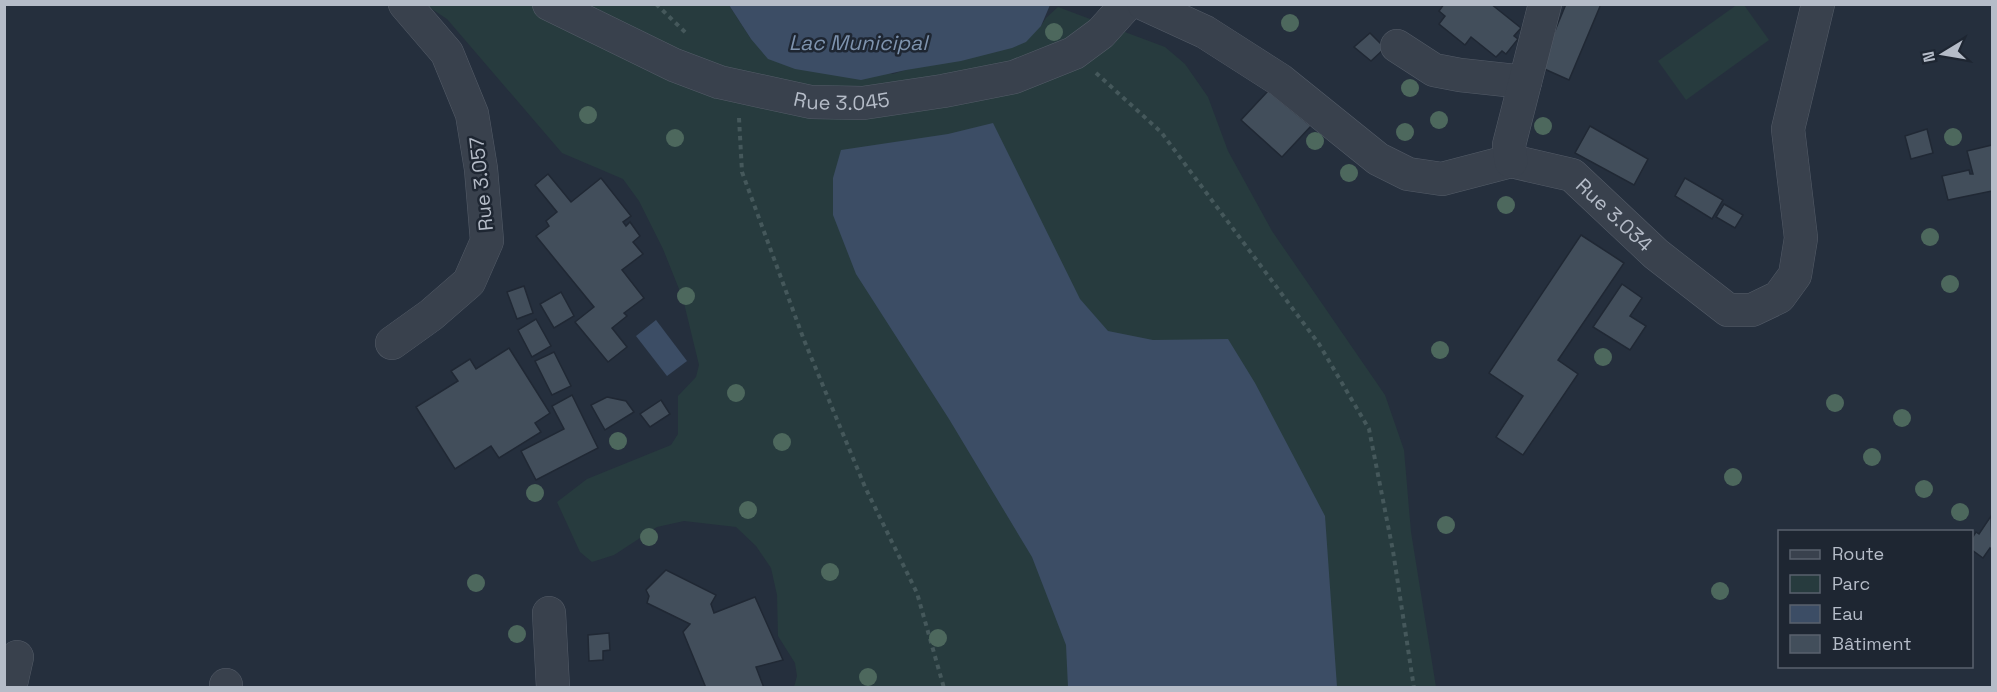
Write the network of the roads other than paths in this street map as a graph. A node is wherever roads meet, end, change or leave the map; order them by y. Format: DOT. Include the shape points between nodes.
graph roads {
  1 [pos="405,4"];
  2 [pos="549,4"];
  3 [pos="1127,4"];
  4 [pos="1144,4"];
  5 [pos="1545,4"];
  6 [pos="1818,4"];
  7 [pos="1397,46"];
  8 [pos="1525,82"];
  9 [pos="1511,161"];
  10 [pos="392,343"];
  11 [pos="549,613"];
  12 [pos="553,687"];
  1 -- 10 [label="street, Rue 3.057" via="447,52 472,114 487,242 470,282"];
  2 -- 3 [label="street, Rue 3.045" via="674,65 738,87 811,102 863,103 1014,77 1074,53 1101,33"];
  4 -- 9 [label="street, Rue 3.034" via="1204,32 1280,80 1378,159 1408,174 1442,179"];
  5 -- 8 [label="street"];
  6 -- 9 [label="street, Rue 3.034" via="1788,129 1802,238 1796,274 1779,297 1752,310 1728,310 1656,254 1572,176"];
  7 -- 8 [label="street" via="1434,70"];
  8 -- 9 [label="street" via="1509,145"];
  11 -- 12 [label="street"];
}
